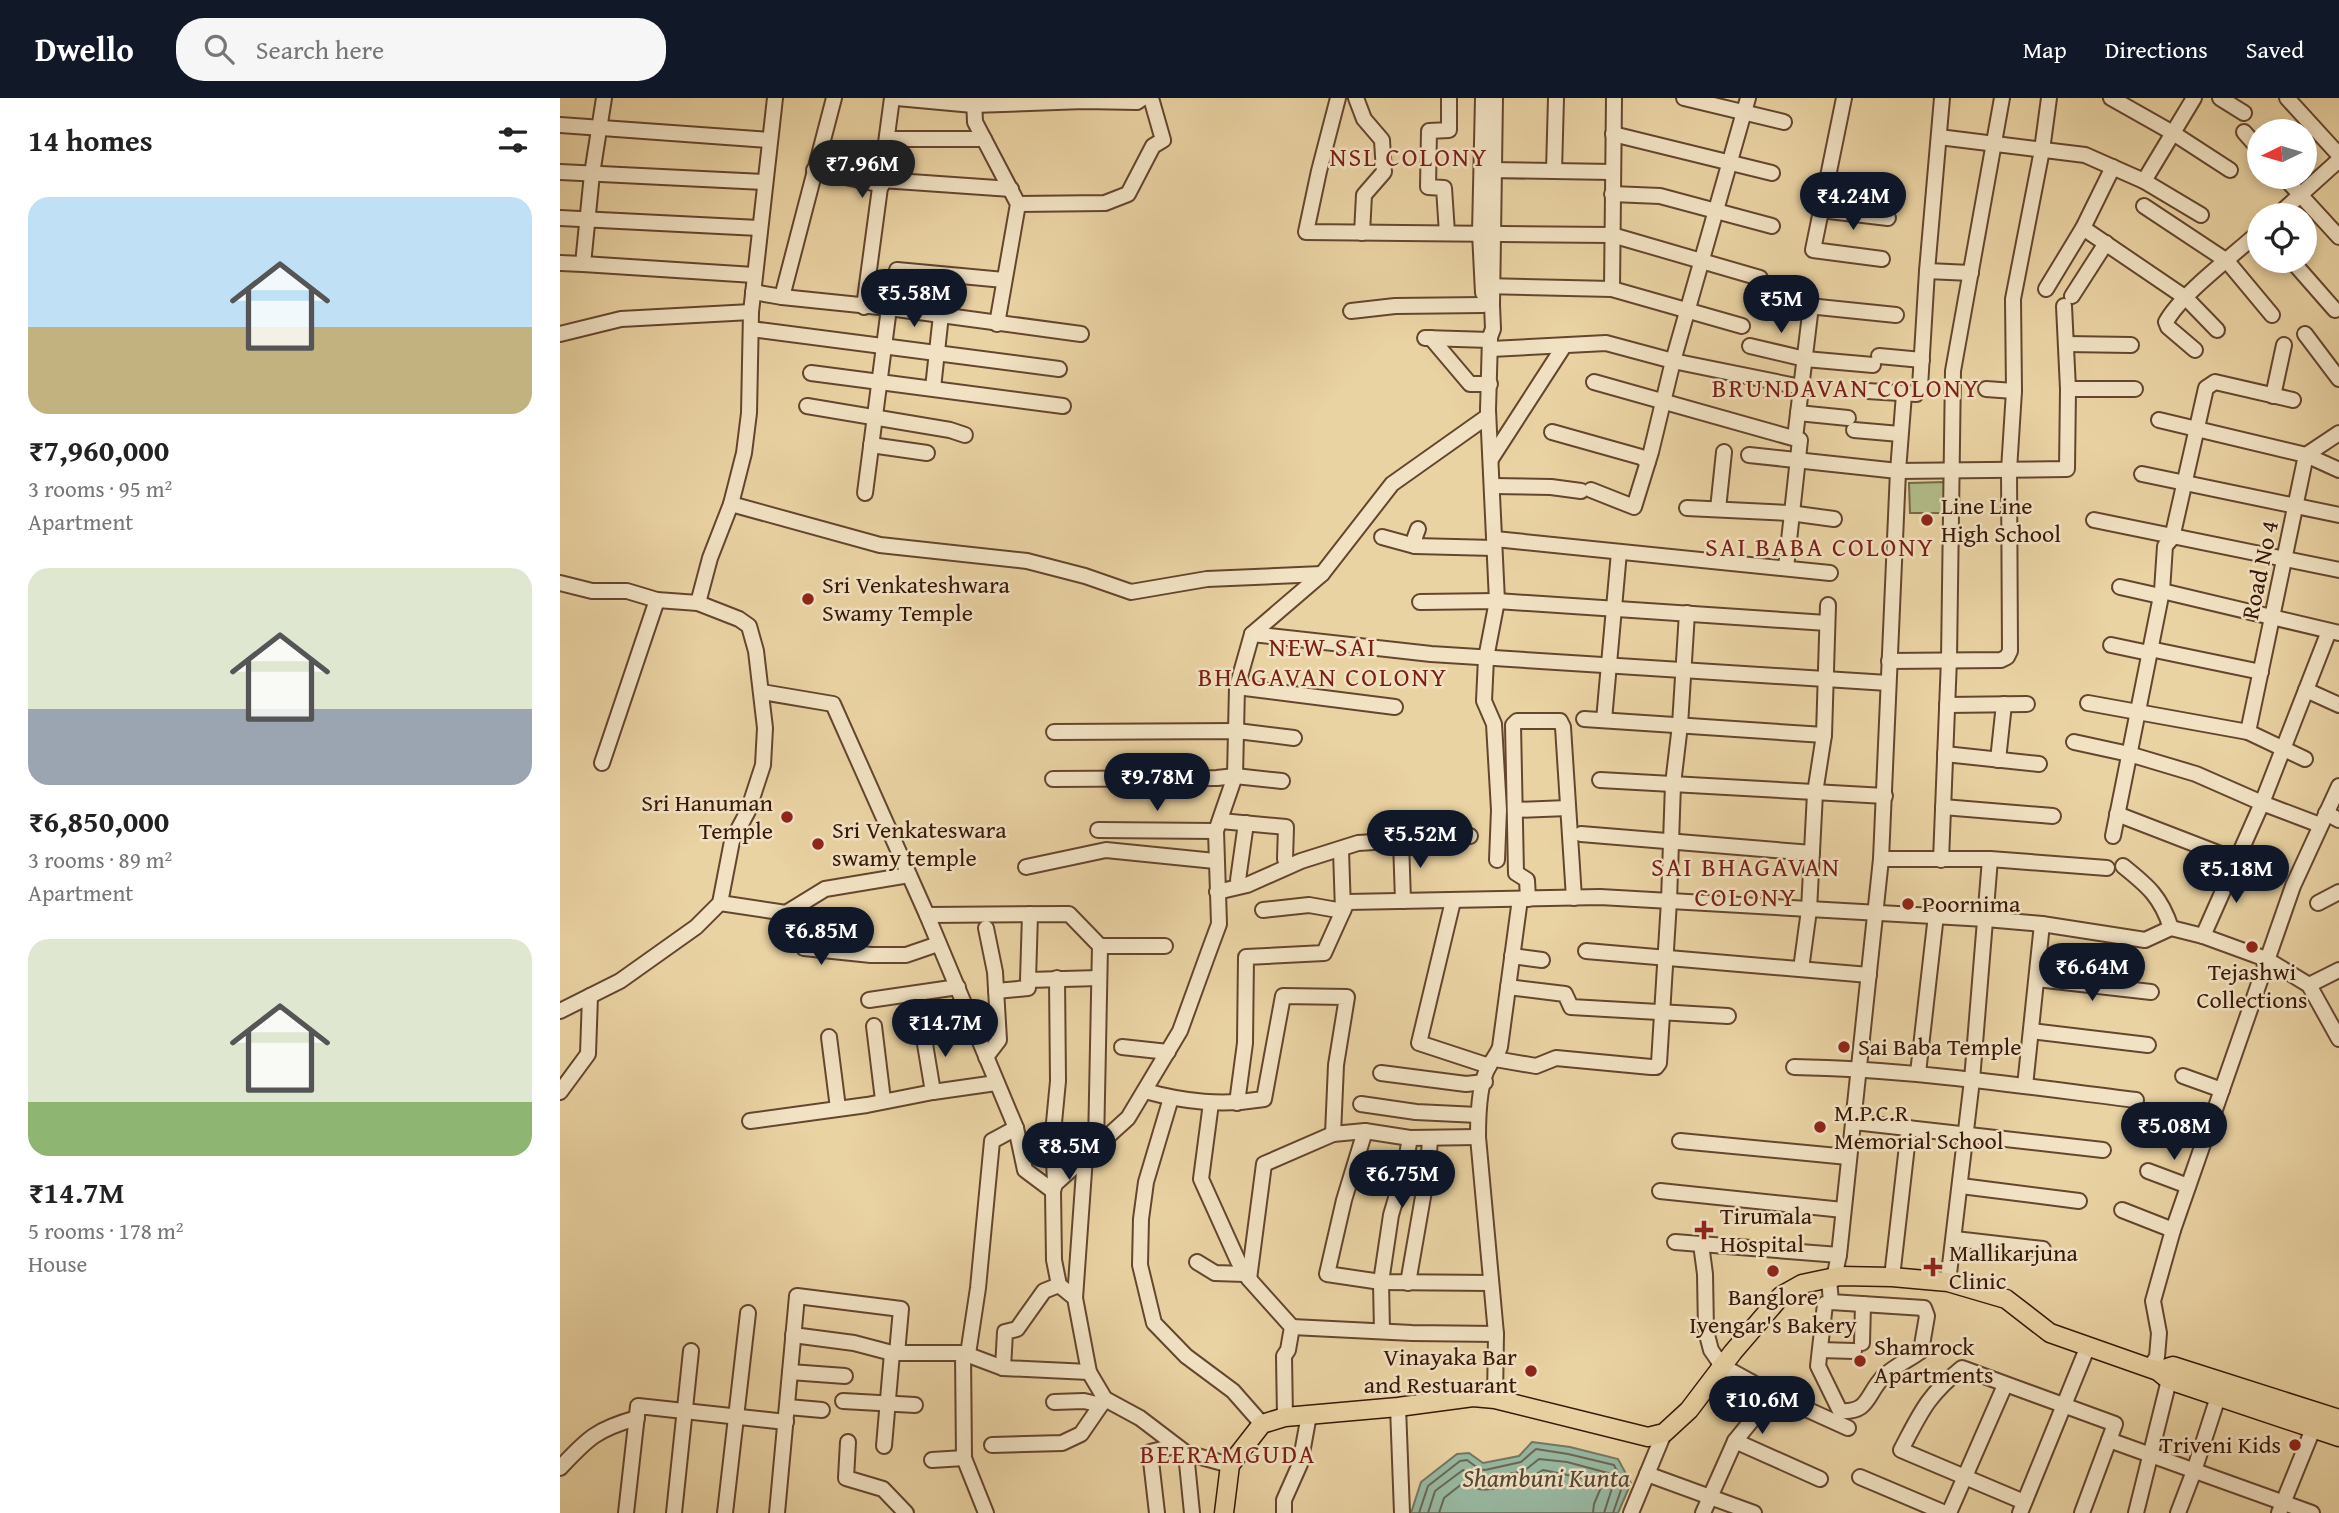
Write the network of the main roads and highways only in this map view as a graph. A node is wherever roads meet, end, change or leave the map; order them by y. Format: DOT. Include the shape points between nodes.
graph roads {
  1 [pos="2162,1371"];
  2 [pos="2339,1419"];
  3 [pos="2339,1437"];
  4 [pos="1224,1513"];
  1 -- 2 [label="main road"];
  1 -- 3 [label="main road" via="2218,1396"];
  1 -- 4 [label="main road" via="2050,1333 2007,1299 1948,1282 1831,1278 1802,1284 1781,1296 1689,1410 1664,1433 1648,1437 1473,1397 1285,1417 1262,1424 1230,1465"];
}
